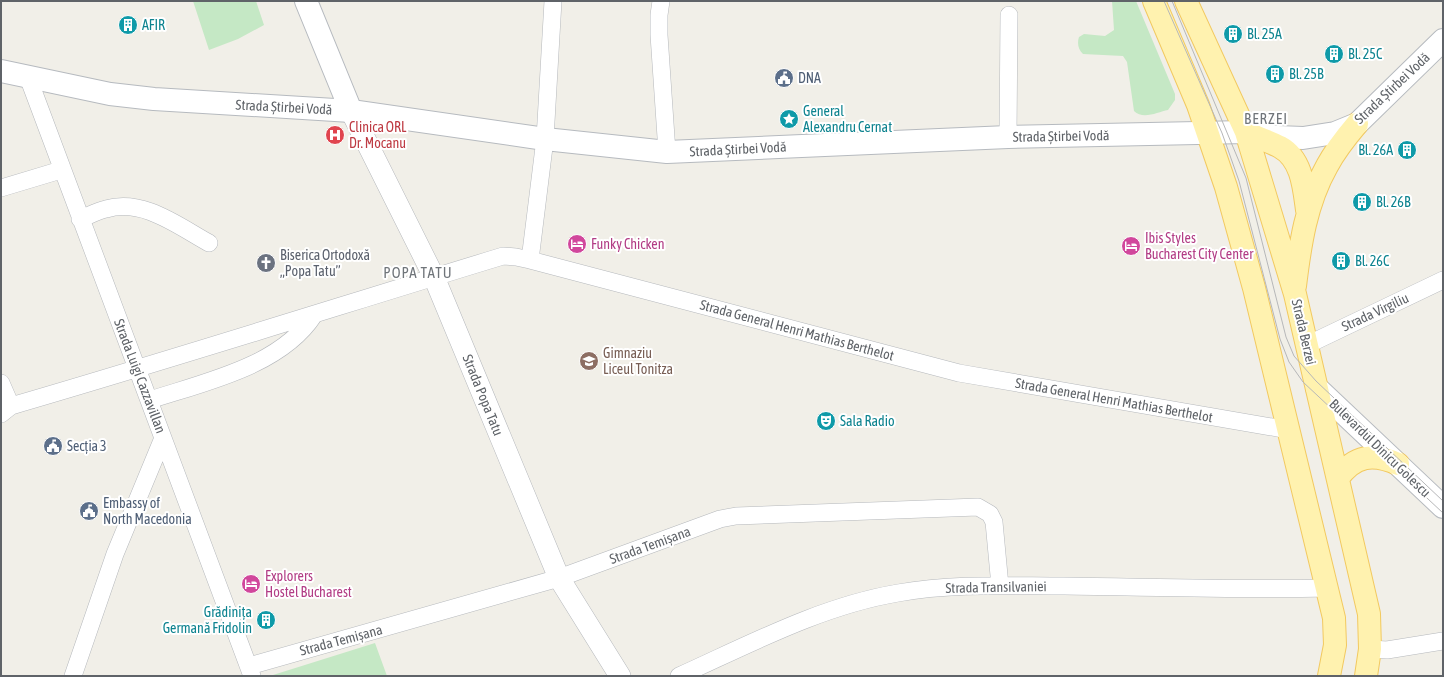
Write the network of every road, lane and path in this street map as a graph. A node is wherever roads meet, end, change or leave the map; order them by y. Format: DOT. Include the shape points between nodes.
graph roads {
  1 [pos="306,1"];
  2 [pos="553,1"];
  3 [pos="661,1"];
  4 [pos="1154,1"];
  5 [pos="1186,1"];
  6 [pos="1009,15"];
  7 [pos="1443,40"];
  8 [pos="1,71"];
  9 [pos="28,77"];
  10 [pos="351,111"];
  11 [pos="1356,124"];
  12 [pos="1246,132"];
  13 [pos="1208,133"];
  14 [pos="1008,137"];
  15 [pos="545,139"];
  16 [pos="667,152"];
  17 [pos="61,170"];
  18 [pos="1,188"];
  19 [pos="1307,213"];
  20 [pos="80,219"];
  21 [pos="209,243"];
  22 [pos="530,260"];
  23 [pos="434,277"];
  24 [pos="1443,280"];
  25 [pos="1295,294"];
  26 [pos="314,315"];
  27 [pos="1307,345"];
  28 [pos="138,369"];
  29 [pos="1,383"];
  30 [pos="1317,388"];
  31 [pos="150,400"];
  32 [pos="6,410"];
  33 [pos="1289,430"];
  34 [pos="163,438"];
  35 [pos="1398,464"];
  36 [pos="1338,478"];
  37 [pos="1443,507"];
  38 [pos="559,578"];
  39 [pos="1000,586"];
  40 [pos="1328,588"];
  41 [pos="1443,641"];
  42 [pos="1370,649"];
  43 [pos="250,671"];
  44 [pos="73,676"];
  45 [pos="620,676"];
  46 [pos="680,676"];
  47 [pos="1330,676"];
  48 [pos="1366,676"];
  1 -- 10 [label="main road"];
  2 -- 15 [label="street"];
  3 -- 16 [label="street" via="659,35"];
  4 -- 13 [label="main road"];
  5 -- 12 [label="main road, Strada Berzei"];
  6 -- 14 [label="street"];
  7 -- 11 [label="main road, Strada Știrbei Vodă"];
  8 -- 9 [label="main road, Strada Știrbei Vodă"];
  9 -- 10 [label="main road, Strada Știrbei Vodă" via="154,100"];
  9 -- 17 [label="street, Strada Luigi Cazzavillan"];
  10 -- 15 [label="main road, Strada Știrbei Vodă"];
  10 -- 23 [label="street, Strada Popa Tatu"];
  11 -- 12 [label="main road, Strada Știrbei Vodă" via="1335,133 1311,137 1277,137"];
  11 -- 19 [label="main road" via="1327,166"];
  12 -- 13 [label="main road, Strada Știrbei Vodă"];
  12 -- 19 [label="main road" via="1279,146 1291,155 1300,172"];
  12 -- 25 [label="main road, Strada Berzei"];
  13 -- 14 [label="main road, Strada Știrbei Vodă"];
  13 -- 33 [label="main road" via="1254,288"];
  14 -- 16 [label="main road, Strada Știrbei Vodă"];
  15 -- 16 [label="main road, Strada Știrbei Vodă"];
  15 -- 22 [label="street"];
  17 -- 18 [label="street"];
  17 -- 20 [label="street, Strada Luigi Cazzavillan"];
  19 -- 25 [label="main road"];
  20 -- 21 [label="street" via="106,209 139,208 157,214"];
  20 -- 28 [label="street, Strada Luigi Cazzavillan"];
  22 -- 23 [label="street, Strada General Henri Mathias Berthelot" via="503,256"];
  22 -- 33 [label="street, Strada General Henri Mathias Berthelot" via="960,373"];
  23 -- 26 [label="street, Strada General Henri Mathias Berthelot"];
  23 -- 38 [label="street, Strada Popa Tatu"];
  24 -- 27 [label="street, Strada Virgiliu"];
  25 -- 27 [label="main road, Strada Berzei"];
  26 -- 28 [label="street, Strada General Henri Mathias Berthelot"];
  26 -- 31 [label="street" via="304,330 279,351 234,372"];
  27 -- 30 [label="main road, Strada Berzei"];
  28 -- 31 [label="street, Strada Luigi Cazzavillan"];
  28 -- 32 [label="street, Strada General Henri Mathias Berthelot"];
  29 -- 32 [label="street"];
  30 -- 35 [label="main road, Bulevardul Dinicu Golescu"];
  30 -- 36 [label="main road, Strada Berzei"];
  31 -- 34 [label="street, Strada Luigi Cazzavillan"];
  33 -- 40 [label="main road"];
  34 -- 43 [label="street, Strada Luigi Cazzavillan"];
  34 -- 44 [label="street" via="115,554"];
  35 -- 36 [label="main road" via="1384,458 1367,457 1355,461"];
  35 -- 37 [label="main road, Bulevardul Dinicu Golescu"];
  36 -- 42 [label="main road, Strada Berzei" via="1367,608"];
  38 -- 39 [label="street, Strada Temișana" via="720,519 736,516 978,507 990,514 994,522"];
  38 -- 43 [label="street, Strada Temișana"];
  38 -- 45 [label="street, Strada Popa Tatu"];
  39 -- 40 [label="street, Strada Transilvaniei"];
  39 -- 46 [label="street, Strada Transilvaniei" via="934,588 896,593 829,612 784,629"];
  40 -- 47 [label="main road" via="1335,632"];
  41 -- 42 [label="street" via="1387,650"];
  42 -- 48 [label="main road, Strada Berzei"];
}
